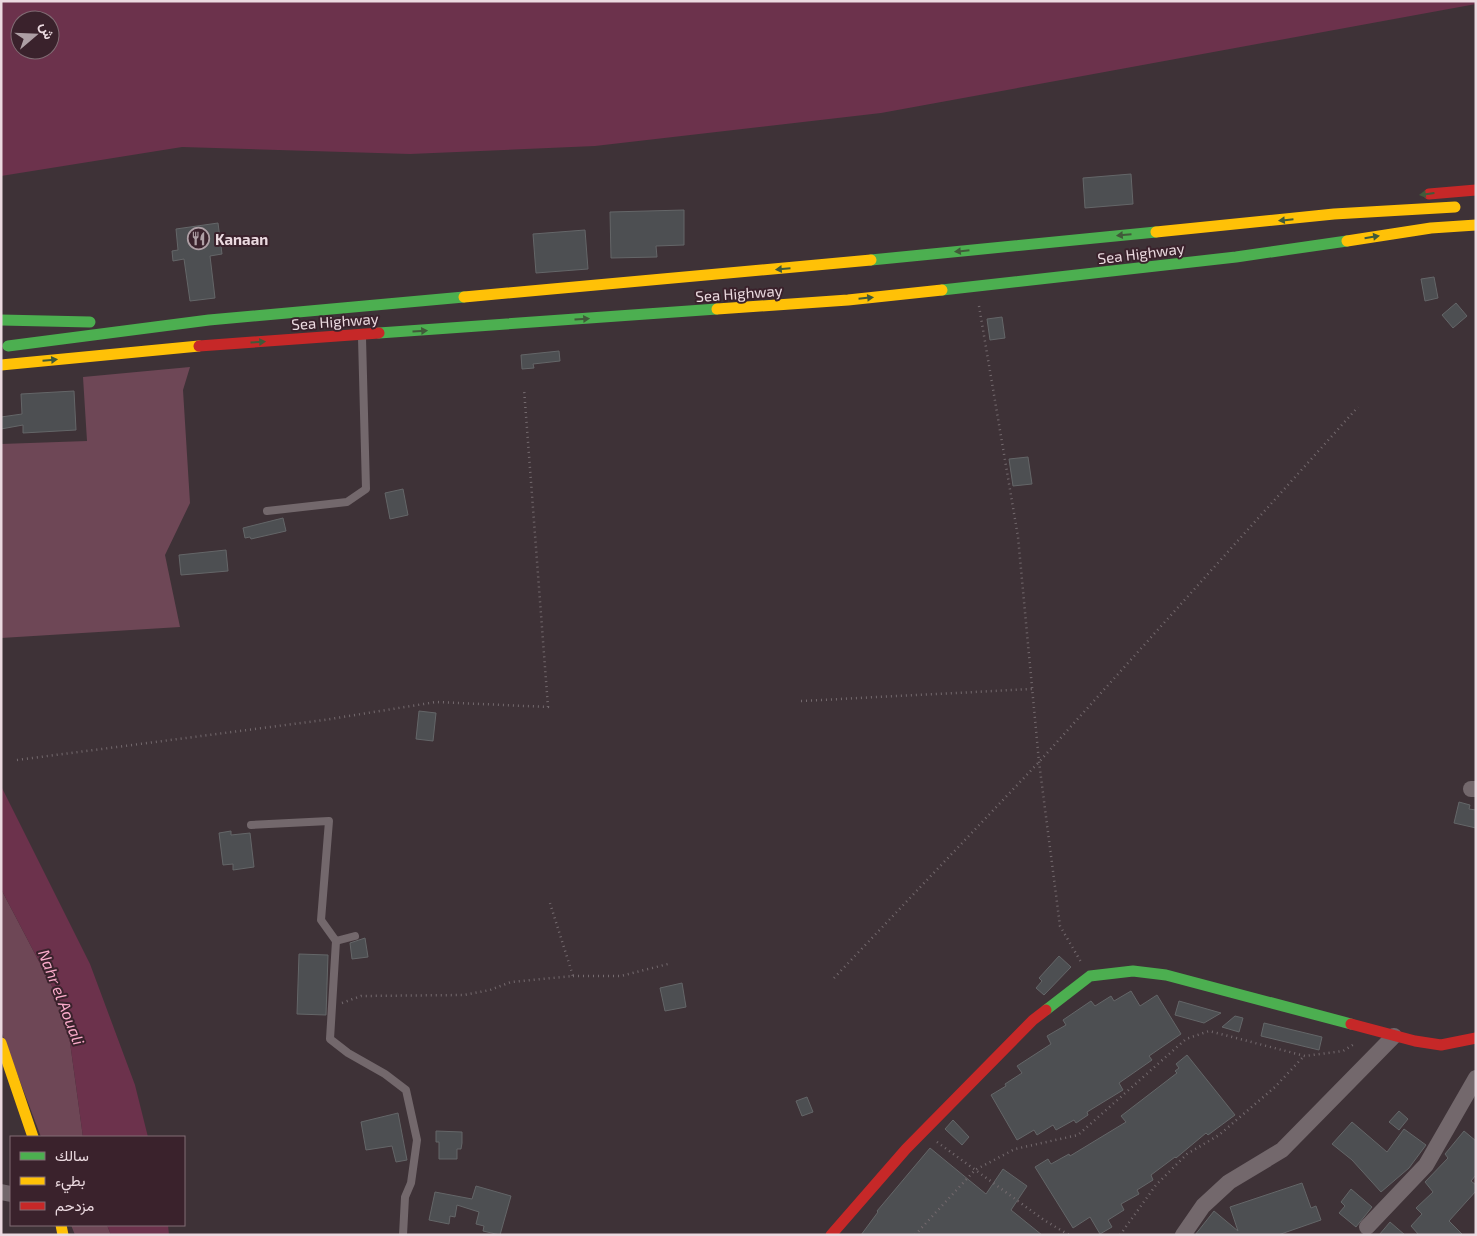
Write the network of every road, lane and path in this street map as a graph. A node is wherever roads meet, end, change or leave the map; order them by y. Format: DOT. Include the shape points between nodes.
graph roads {
  1 [pos="1476,190"];
  2 [pos="1418,196"];
  3 [pos="1402,198"];
  4 [pos="1466,206"];
  5 [pos="1334,214"];
  6 [pos="1476,225"];
  7 [pos="1307,248"];
  8 [pos="1365,250"];
  9 [pos="808,277"];
  10 [pos="834,286"];
  11 [pos="976,288"];
  12 [pos="839,301"];
  13 [pos="805,304"];
  14 [pos="1,320"];
  15 [pos="179,324"];
  16 [pos="209,332"];
  17 [pos="362,335"];
  18 [pos="1,347"];
  19 [pos="1,364"];
  20 [pos="524,389"];
  21 [pos="1358,407"];
  22 [pos="267,511"];
  23 [pos="1032,689"];
  24 [pos="801,701"];
  25 [pos="17,760"];
  26 [pos="1039,762"];
  27 [pos="251,825"];
  28 [pos="549,900"];
  29 [pos="355,936"];
  30 [pos="336,941"];
  31 [pos="668,964"];
  32 [pos="573,976"];
  33 [pos="1090,976"];
  34 [pos="834,978"];
  35 [pos="334,1002"];
  36 [pos="1369,1029"];
  37 [pos="1394,1036"];
  38 [pos="1476,1038"];
  39 [pos="1,1044"];
  40 [pos="1305,1056"];
  41 [pos="1476,1078"];
  42 [pos="924,1133"];
  43 [pos="33,1136"];
  44 [pos="975,1170"];
  45 [pos="1367,1227"];
  46 [pos="403,1235"];
  47 [pos="831,1235"];
  48 [pos="915,1235"];
  49 [pos="1069,1235"];
  50 [pos="1120,1235"];
  51 [pos="1183,1235"];
  1 -- 2 [label="main road, one-way"];
  3 -- 5 [label="main road"];
  4 -- 5 [label="main road, Sea Highway"];
  5 -- 9 [label="main road, Sea Highway, one-way" via="837,268"];
  7 -- 6 [label="main road, Sea Highway, one-way" via="1431,228"];
  7 -- 8 [label="main road"];
  7 -- 11 [label="main road, Sea Highway"];
  9 -- 13 [label="main road"];
  9 -- 16 [label="main road, Sea Highway, one-way"];
  10 -- 12 [label="main road"];
  12 -- 11 [label="main road, Sea Highway, one-way"];
  11 -- 23 [label="path" via="1018,537"];
  12 -- 13 [label="main road, Sea Highway"];
  17 -- 13 [label="main road, Sea Highway, one-way"];
  14 -- 15 [label="main road"];
  15 -- 16 [label="main road, Sea Highway"];
  15 -- 18 [label="main road"];
  16 -- 17 [label="main road, Sea Highway, one-way"];
  19 -- 16 [label="main road, Sea Highway, one-way"];
  17 -- 22 [label="lane" via="366,489 348,502"];
  20 -- 25 [label="path" via="548,707 436,702"];
  21 -- 26 [label="path"];
  23 -- 24 [label="path"];
  23 -- 26 [label="path"];
  26 -- 33 [label="path" via="1060,926"];
  26 -- 34 [label="path"];
  27 -- 30 [label="lane" via="329,821 321,920"];
  28 -- 32 [label="path"];
  29 -- 30 [label="lane"];
  30 -- 35 [label="lane"];
  31 -- 32 [label="path" via="621,976"];
  32 -- 35 [label="path" via="511,982 464,995 361,996 344,1003"];
  33 -- 36 [label="main road" via="1133,971 1166,975"];
  33 -- 42 [label="main road" via="1033,1020"];
  35 -- 46 [label="lane" via="330,1039 406,1090 417,1140 411,1183 405,1197"];
  36 -- 37 [label="main road"];
  36 -- 40 [label="path" via="1343,1052"];
  37 -- 38 [label="main road" via="1442,1045"];
  37 -- 51 [label="street" via="1282,1150 1222,1188 1203,1206"];
  39 -- 43 [label="main road"];
  40 -- 44 [label="path" via="1210,1031 1186,1039 1078,1136 1015,1149"];
  40 -- 50 [label="path" via="1219,1135 1187,1154 1156,1186"];
  41 -- 45 [label="street" via="1426,1164"];
  42 -- 44 [label="path"];
  42 -- 47 [label="main road" via="906,1149"];
  44 -- 48 [label="path"];
  44 -- 49 [label="path"];
}
